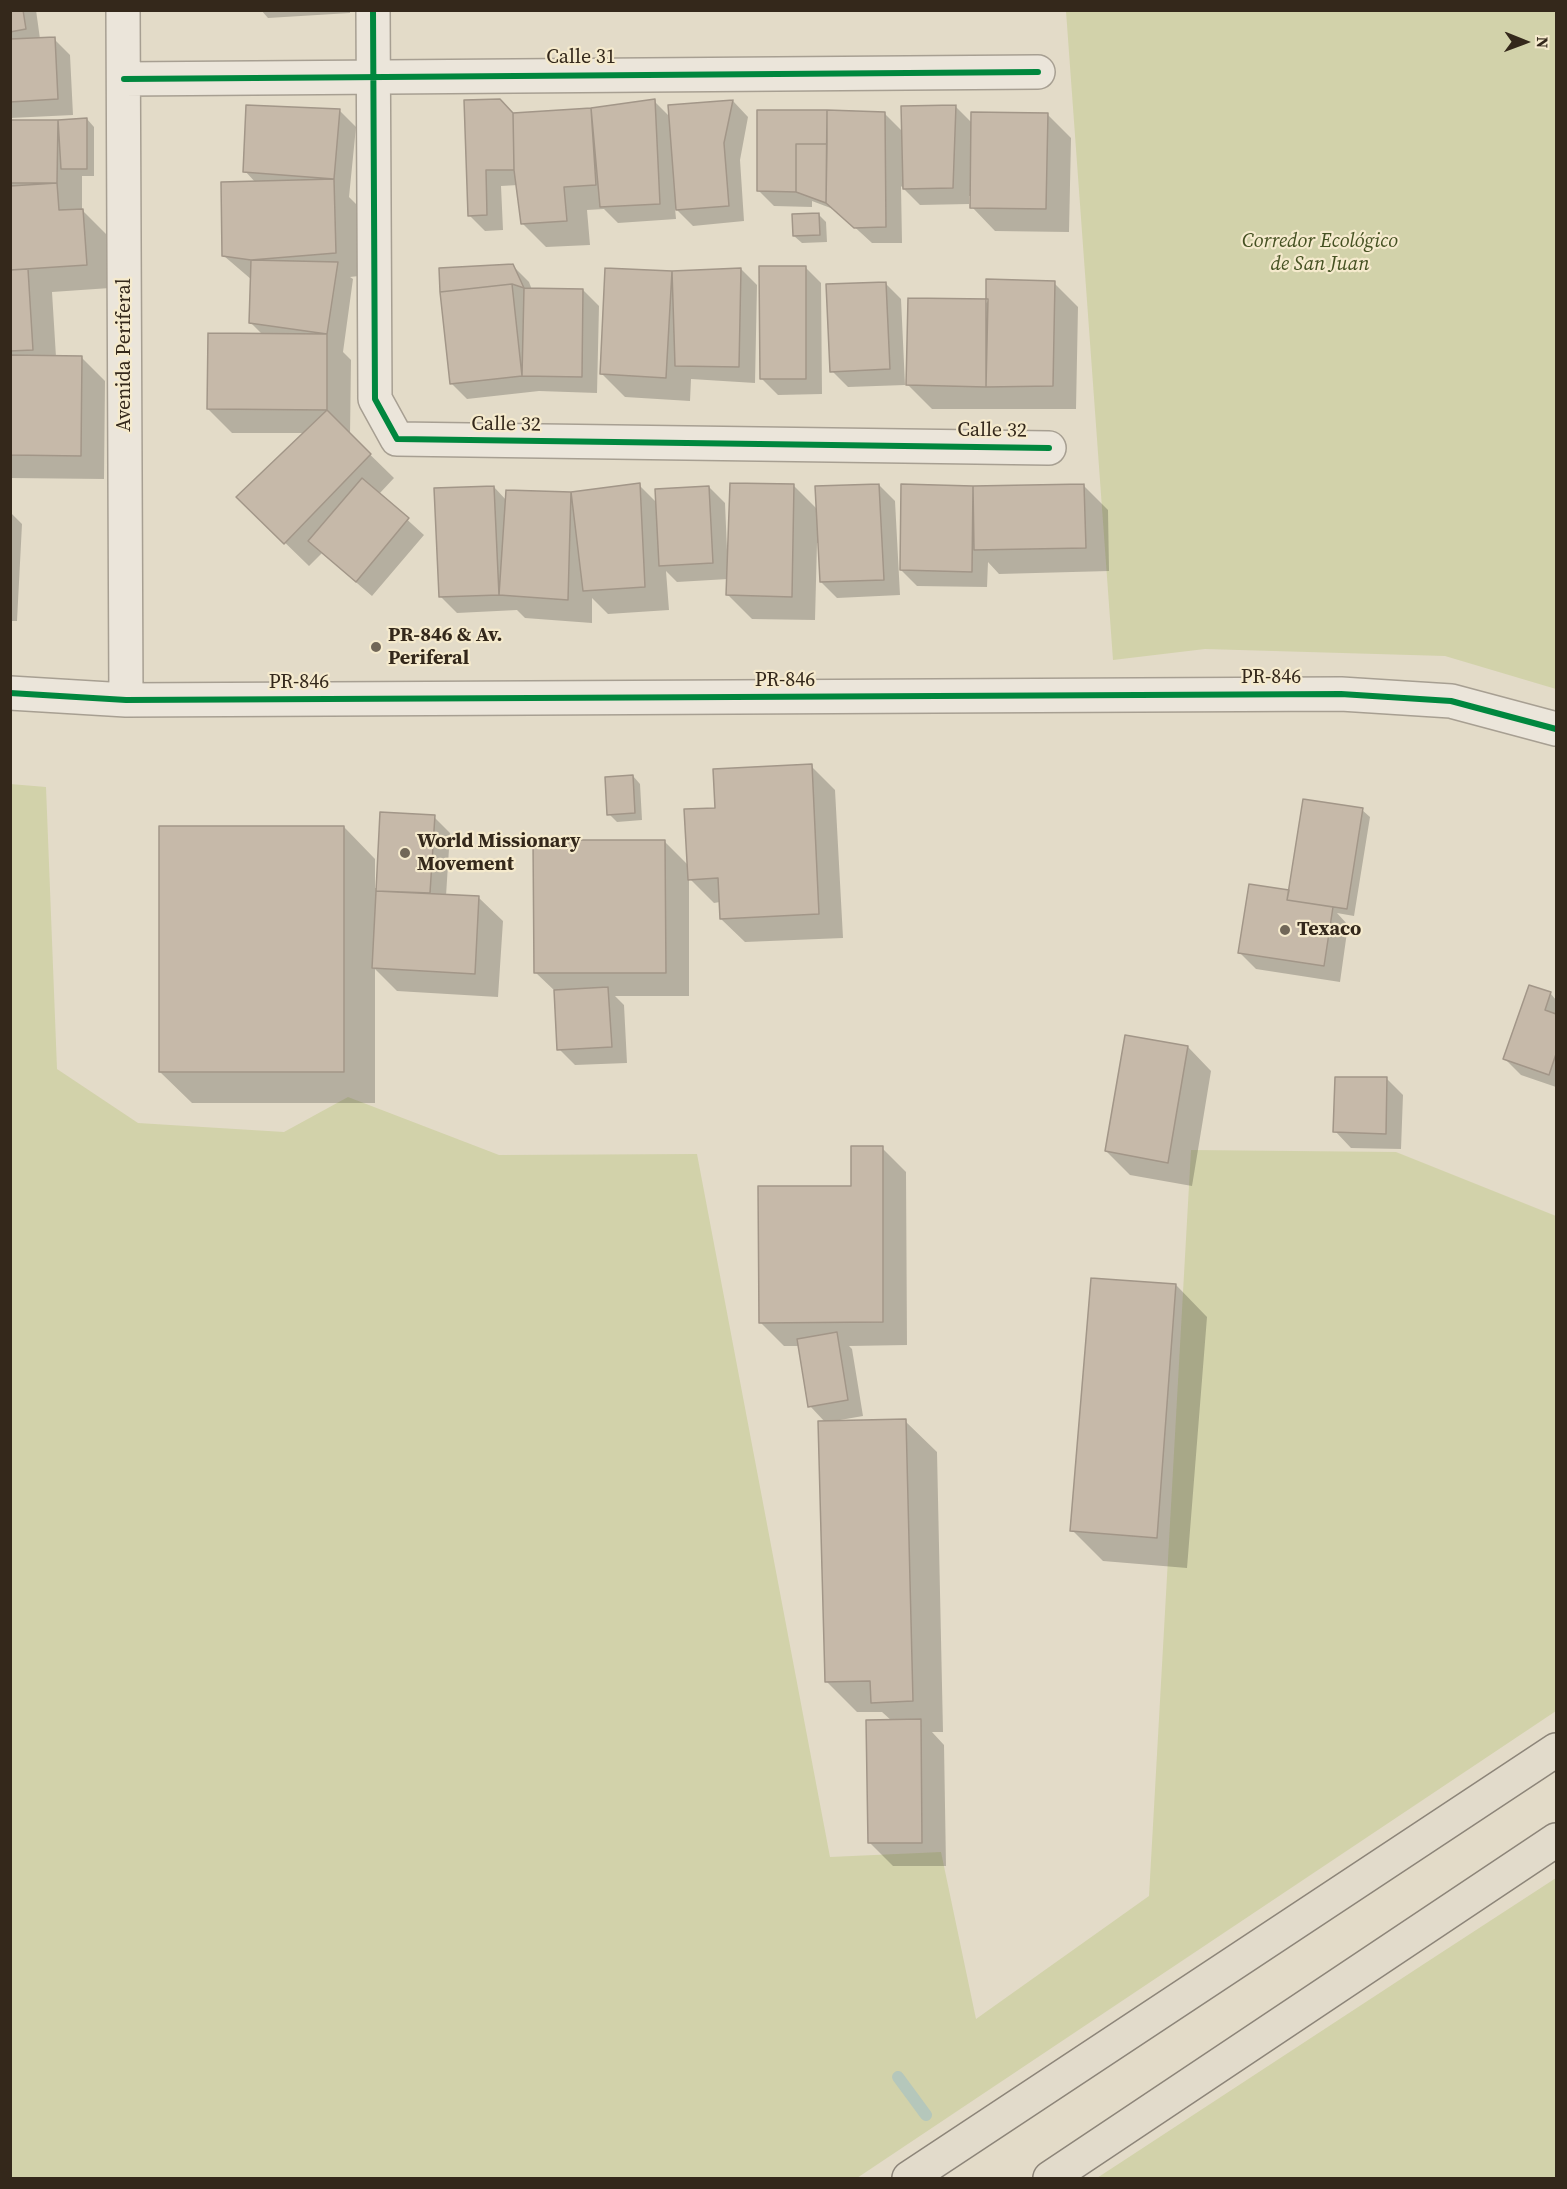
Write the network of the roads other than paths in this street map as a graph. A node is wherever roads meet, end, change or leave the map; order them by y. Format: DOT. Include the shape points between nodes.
graph roads {
  1 [pos="123,10"];
  2 [pos="373,10"];
  3 [pos="1038,72"];
  4 [pos="373,76"];
  5 [pos="124,78"];
  6 [pos="1049,448"];
  7 [pos="10,693"];
  8 [pos="126,700"];
  9 [pos="1557,729"];
  10 [pos="1557,1750"];
  11 [pos="1557,1840"];
  12 [pos="909,2178"];
  13 [pos="1050,2178"];
  1 -- 5 [label="street, Avenida Periferal"];
  2 -- 4 [label="street, Calle 32"];
  3 -- 4 [label="street, Calle 31"];
  4 -- 5 [label="street, Calle 31"];
  4 -- 6 [label="street, Calle 32" via="375,399 397,440"];
  5 -- 8 [label="street, Avenida Periferal"];
  7 -- 8 [label="street, PR-846 / PR-846"];
  8 -- 9 [label="street, PR-846 / PR-846" via="1341,694 1451,701"];
  10 -- 12 [label="main road"];
  11 -- 13 [label="main road"];
}
